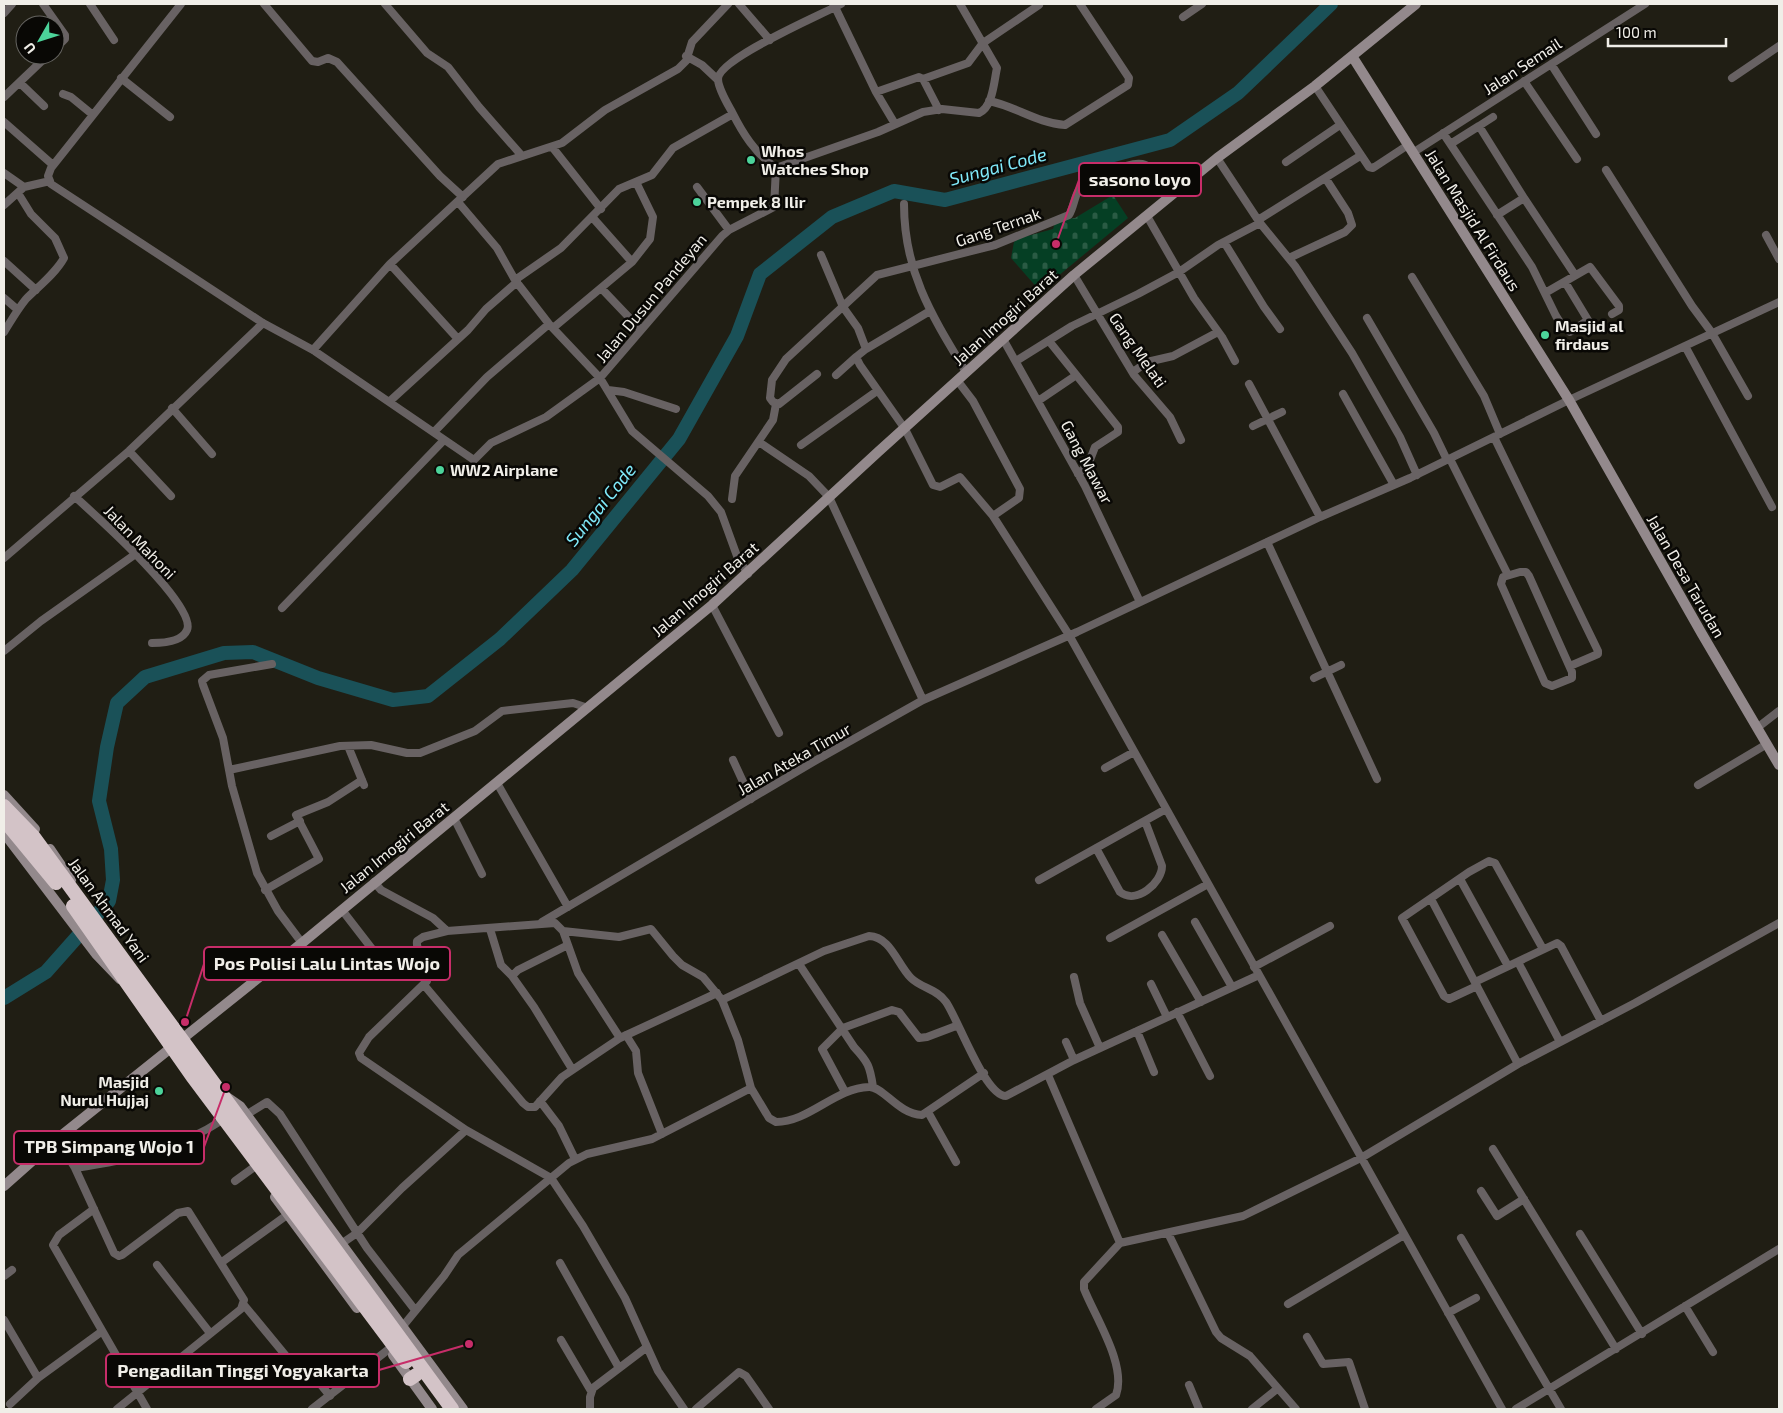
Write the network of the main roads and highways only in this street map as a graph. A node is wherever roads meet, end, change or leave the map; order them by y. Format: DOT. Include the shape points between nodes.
graph roads {
  1 [pos="1416,4"];
  2 [pos="1352,56"];
  3 [pos="1569,400"];
  4 [pos="1779,765"];
  5 [pos="4,795"];
  6 [pos="4,806"];
  7 [pos="4,820"];
  8 [pos="4,834"];
  9 [pos="73,903"];
  10 [pos="103,947"];
  11 [pos="177,1043"];
  12 [pos="220,1093"];
  13 [pos="4,1186"];
  14 [pos="291,1206"];
  15 [pos="419,1372"];
  16 [pos="432,1409"];
  17 [pos="441,1409"];
  18 [pos="452,1409"];
  19 [pos="463,1409"];
  1 -- 2 [label="main road, Jalan Imogiri Barat"];
  2 -- 3 [label="main road, Jalan Masjid Al Firdaus"];
  2 -- 11 [label="main road, Jalan Imogiri Barat" via="1217,158 1074,275 712,605"];
  3 -- 4 [label="main road, Jalan Desa Tarudan"];
  5 -- 9 [label="main road" via="71,877"];
  6 -- 9 [label="highway, Jalan Ahmad Yani" via="33,836"];
  7 -- 9 [label="highway, Jalan Ahmad Yani"];
  8 -- 9 [label="main road"];
  9 -- 10 [label="highway, Jalan Ahmad Yani"];
  9 -- 10 [label="main road"];
  10 -- 11 [label="highway, Jalan Ahmad Yani"];
  10 -- 11 [label="highway, Jalan Ahmad Yani" via="129,987"];
  11 -- 12 [label="highway"];
  11 -- 13 [label="main road, Jalan Imogiri Barat"];
  11 -- 14 [label="highway" via="224,1120"];
  12 -- 14 [label="highway"];
  12 -- 15 [label="main road" via="240,1106 403,1326"];
  14 -- 15 [label="highway"];
  14 -- 15 [label="main road" via="389,1349"];
  15 -- 16 [label="main road"];
  15 -- 17 [label="highway"];
  15 -- 18 [label="highway"];
  15 -- 19 [label="main road"];
}
